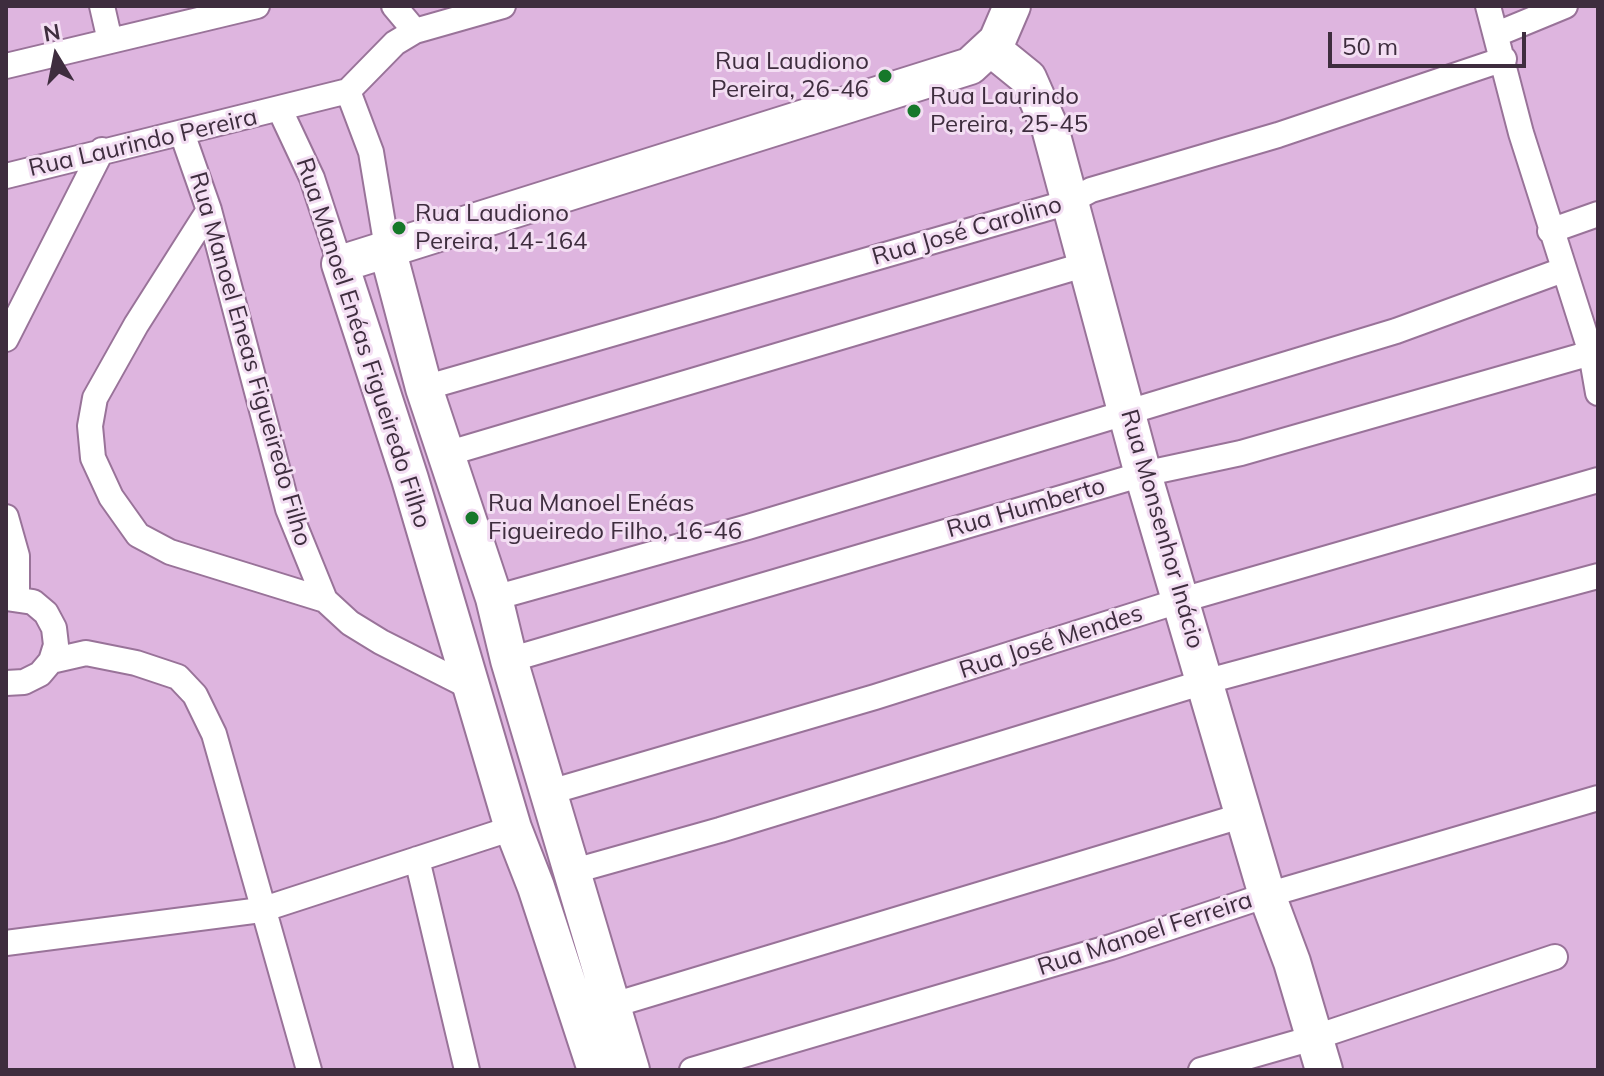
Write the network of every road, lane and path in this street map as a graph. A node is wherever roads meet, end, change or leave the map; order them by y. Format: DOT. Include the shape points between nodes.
graph roads {
  1 [pos="102,6"];
  2 [pos="257,6"];
  3 [pos="394,6"];
  4 [pos="503,6"];
  5 [pos="1012,6"];
  6 [pos="1488,6"];
  7 [pos="1565,6"];
  8 [pos="458,13"];
  9 [pos="415,31"];
  10 [pos="1497,34"];
  11 [pos="110,41"];
  12 [pos="991,48"];
  13 [pos="1504,59"];
  14 [pos="6,66"];
  15 [pos="348,91"];
  16 [pos="280,110"];
  17 [pos="182,133"];
  18 [pos="102,150"];
  19 [pos="6,176"];
  20 [pos="1069,202"];
  21 [pos="209,210"];
  22 [pos="1598,214"];
  23 [pos="1550,231"];
  24 [pos="387,248"];
  25 [pos="340,264"];
  26 [pos="1087,264"];
  27 [pos="1563,270"];
  28 [pos="6,339"];
  29 [pos="1591,353"];
  30 [pos="424,388"];
  31 [pos="1598,393"];
  32 [pos="1128,410"];
  33 [pos="446,454"];
  34 [pos="1143,474"];
  35 [pos="1598,480"];
  36 [pos="6,517"];
  37 [pos="1598,577"];
  38 [pos="11,597"];
  39 [pos="494,598"];
  40 [pos="325,600"];
  41 [pos="1182,600"];
  42 [pos="509,660"];
  43 [pos="51,661"];
  44 [pos="1204,682"];
  45 [pos="6,683"];
  46 [pos="474,689"];
  47 [pos="550,792"];
  48 [pos="1598,798"];
  49 [pos="1244,815"];
  50 [pos="513,828"];
  51 [pos="417,859"];
  52 [pos="574,871"];
  53 [pos="1267,895"];
  54 [pos="261,910"];
  55 [pos="6,943"];
  56 [pos="1555,957"];
  57 [pos="610,1006"];
  58 [pos="1318,1054"];
  59 [pos="309,1070"];
  60 [pos="467,1070"];
  61 [pos="596,1070"];
  62 [pos="631,1070"];
  63 [pos="692,1070"];
  64 [pos="1201,1070"];
  1 -- 11 [label="street"];
  2 -- 11 [label="street"];
  3 -- 9 [label="street"];
  4 -- 8 [label="street"];
  5 -- 12 [label="street"];
  6 -- 10 [label="street"];
  7 -- 10 [label="street"];
  8 -- 9 [label="street"];
  9 -- 15 [label="street" via="395,43"];
  10 -- 13 [label="street"];
  11 -- 14 [label="street"];
  12 -- 20 [label="street, Rua Monsenhor Inácio" via="1028,78 1039,99"];
  12 -- 24 [label="street" via="970,66"];
  13 -- 20 [label="street, Rua José Carolino" via="1278,135 1091,190"];
  13 -- 23 [label="street"];
  15 -- 16 [label="street"];
  15 -- 24 [label="street, Rua Manoel Enéas Figueiredo Filho" via="371,152"];
  16 -- 17 [label="street, Rua Laurindo Pereira"];
  16 -- 25 [label="street, Rua Manoel Enéas Figueiredo Filho" via="312,178"];
  17 -- 18 [label="street, Rua Laurindo Pereira"];
  17 -- 21 [label="street, Rua Manoel Eneas Figueiredo Filho"];
  18 -- 19 [label="street, Rua Laurindo Pereira"];
  18 -- 28 [label="street"];
  20 -- 26 [label="street, Rua Monsenhor Inácio"];
  20 -- 30 [label="street, Rua José Carolino"];
  21 -- 40 [label="street, Rua Manoel Eneas Figueiredo Filho" via="288,509"];
  21 -- 40 [label="street" via="95,398 90,426 93,458 111,497 138,535 170,552"];
  22 -- 23 [label="street"];
  23 -- 27 [label="street"];
  24 -- 25 [label="street"];
  24 -- 30 [label="street, Rua Manoel Enéas Figueiredo Filho"];
  25 -- 46 [label="street, Rua Manoel Enéas Figueiredo Filho"];
  26 -- 32 [label="street, Rua Monsenhor Inácio"];
  26 -- 33 [label="street"];
  27 -- 29 [label="street"];
  27 -- 32 [label="street" via="1396,331"];
  29 -- 31 [label="street"];
  29 -- 34 [label="street, Rua Humberto" via="1241,453"];
  30 -- 33 [label="street, Rua Manoel Enéas Figueiredo Filho"];
  32 -- 34 [label="street, Rua Monsenhor Inácio"];
  32 -- 39 [label="street" via="748,527"];
  33 -- 39 [label="street, Rua Manoel Enéas Figueiredo Filho"];
  34 -- 41 [label="street, Rua Monsenhor Inácio"];
  34 -- 42 [label="street, Rua Humberto"];
  35 -- 41 [label="street, Rua José Mendes"];
  36 -- 38 [label="street" via="17,556"];
  37 -- 44 [label="street"];
  38 -- 43 [label="street" via="33,602 46,613 56,645"];
  39 -- 42 [label="street, Rua Manoel Enéas Figueiredo Filho"];
  40 -- 46 [label="street, Rua Manoel Eneas Figueiredo Filho" via="381,642"];
  41 -- 44 [label="street, Rua Monsenhor Inácio"];
  41 -- 47 [label="street, Rua José Mendes"];
  42 -- 47 [label="street, Rua Manoel Enéas Figueiredo Filho"];
  43 -- 45 [label="street" via="24,682"];
  43 -- 54 [label="street" via="86,653 114,658 163,670 191,688 214,734"];
  44 -- 49 [label="street, Rua Monsenhor Inácio"];
  44 -- 52 [label="street"];
  46 -- 50 [label="street, Rua Manoel Enéas Figueiredo Filho"];
  47 -- 52 [label="street, Rua Manoel Enéas Figueiredo Filho"];
  48 -- 53 [label="street, Rua Manoel Ferreira"];
  49 -- 53 [label="street, Rua Monsenhor Inácio"];
  49 -- 57 [label="street"];
  50 -- 51 [label="street"];
  50 -- 61 [label="street, Rua Manoel Enéas Figueiredo Filho"];
  51 -- 54 [label="street"];
  51 -- 60 [label="street"];
  52 -- 57 [label="street, Rua Manoel Enéas Figueiredo Filho"];
  53 -- 58 [label="street, Rua Monsenhor Inácio"];
  53 -- 63 [label="street, Rua Manoel Ferreira" via="1111,947"];
  54 -- 55 [label="street"];
  54 -- 59 [label="street"];
  56 -- 58 [label="street"];
  57 -- 62 [label="street, Rua Manoel Enéas Figueiredo Filho"];
  58 -- 64 [label="street"];
}
